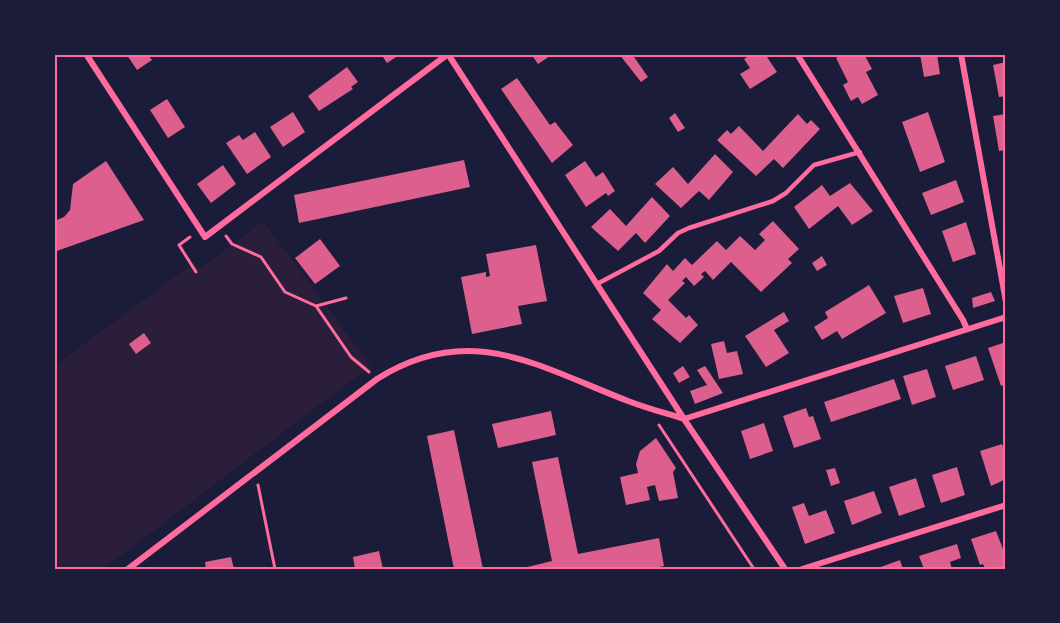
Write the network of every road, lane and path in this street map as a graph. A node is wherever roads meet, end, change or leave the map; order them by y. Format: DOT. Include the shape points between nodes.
graph roads {
  1 [pos="86,54"];
  2 [pos="448,54"];
  3 [pos="797,54"];
  4 [pos="961,54"];
  5 [pos="860,152"];
  6 [pos="219,226"];
  7 [pos="200,230"];
  8 [pos="196,272"];
  9 [pos="597,284"];
  10 [pos="346,298"];
  11 [pos="1006,302"];
  12 [pos="316,306"];
  13 [pos="1006,316"];
  14 [pos="966,329"];
  15 [pos="377,379"];
  16 [pos="646,407"];
  17 [pos="684,419"];
  18 [pos="256,471"];
  19 [pos="1006,505"];
  20 [pos="128,569"];
  21 [pos="275,569"];
  22 [pos="754,569"];
  23 [pos="785,569"];
  24 [pos="802,569"];
  1 -- 7 [label="street"];
  2 -- 6 [label="street"];
  2 -- 9 [label="street"];
  3 -- 5 [label="street"];
  4 -- 11 [label="street"];
  5 -- 9 [label="lane" via="814,165 773,201 678,233 659,251"];
  5 -- 14 [label="street"];
  6 -- 7 [label="street" via="205,237"];
  6 -- 12 [label="path" via="232,244 261,257 285,292"];
  7 -- 8 [label="path" via="178,245"];
  9 -- 17 [label="street"];
  10 -- 12 [label="path"];
  12 -- 15 [label="path" via="351,357"];
  13 -- 14 [label="street"];
  14 -- 17 [label="street"];
  15 -- 16 [label="street" via="407,362 449,351 496,352 522,357"];
  15 -- 18 [label="street"];
  16 -- 17 [label="street"];
  16 -- 22 [label="path"];
  17 -- 23 [label="street"];
  18 -- 20 [label="street"];
  18 -- 21 [label="path"];
  19 -- 24 [label="street"];
}
